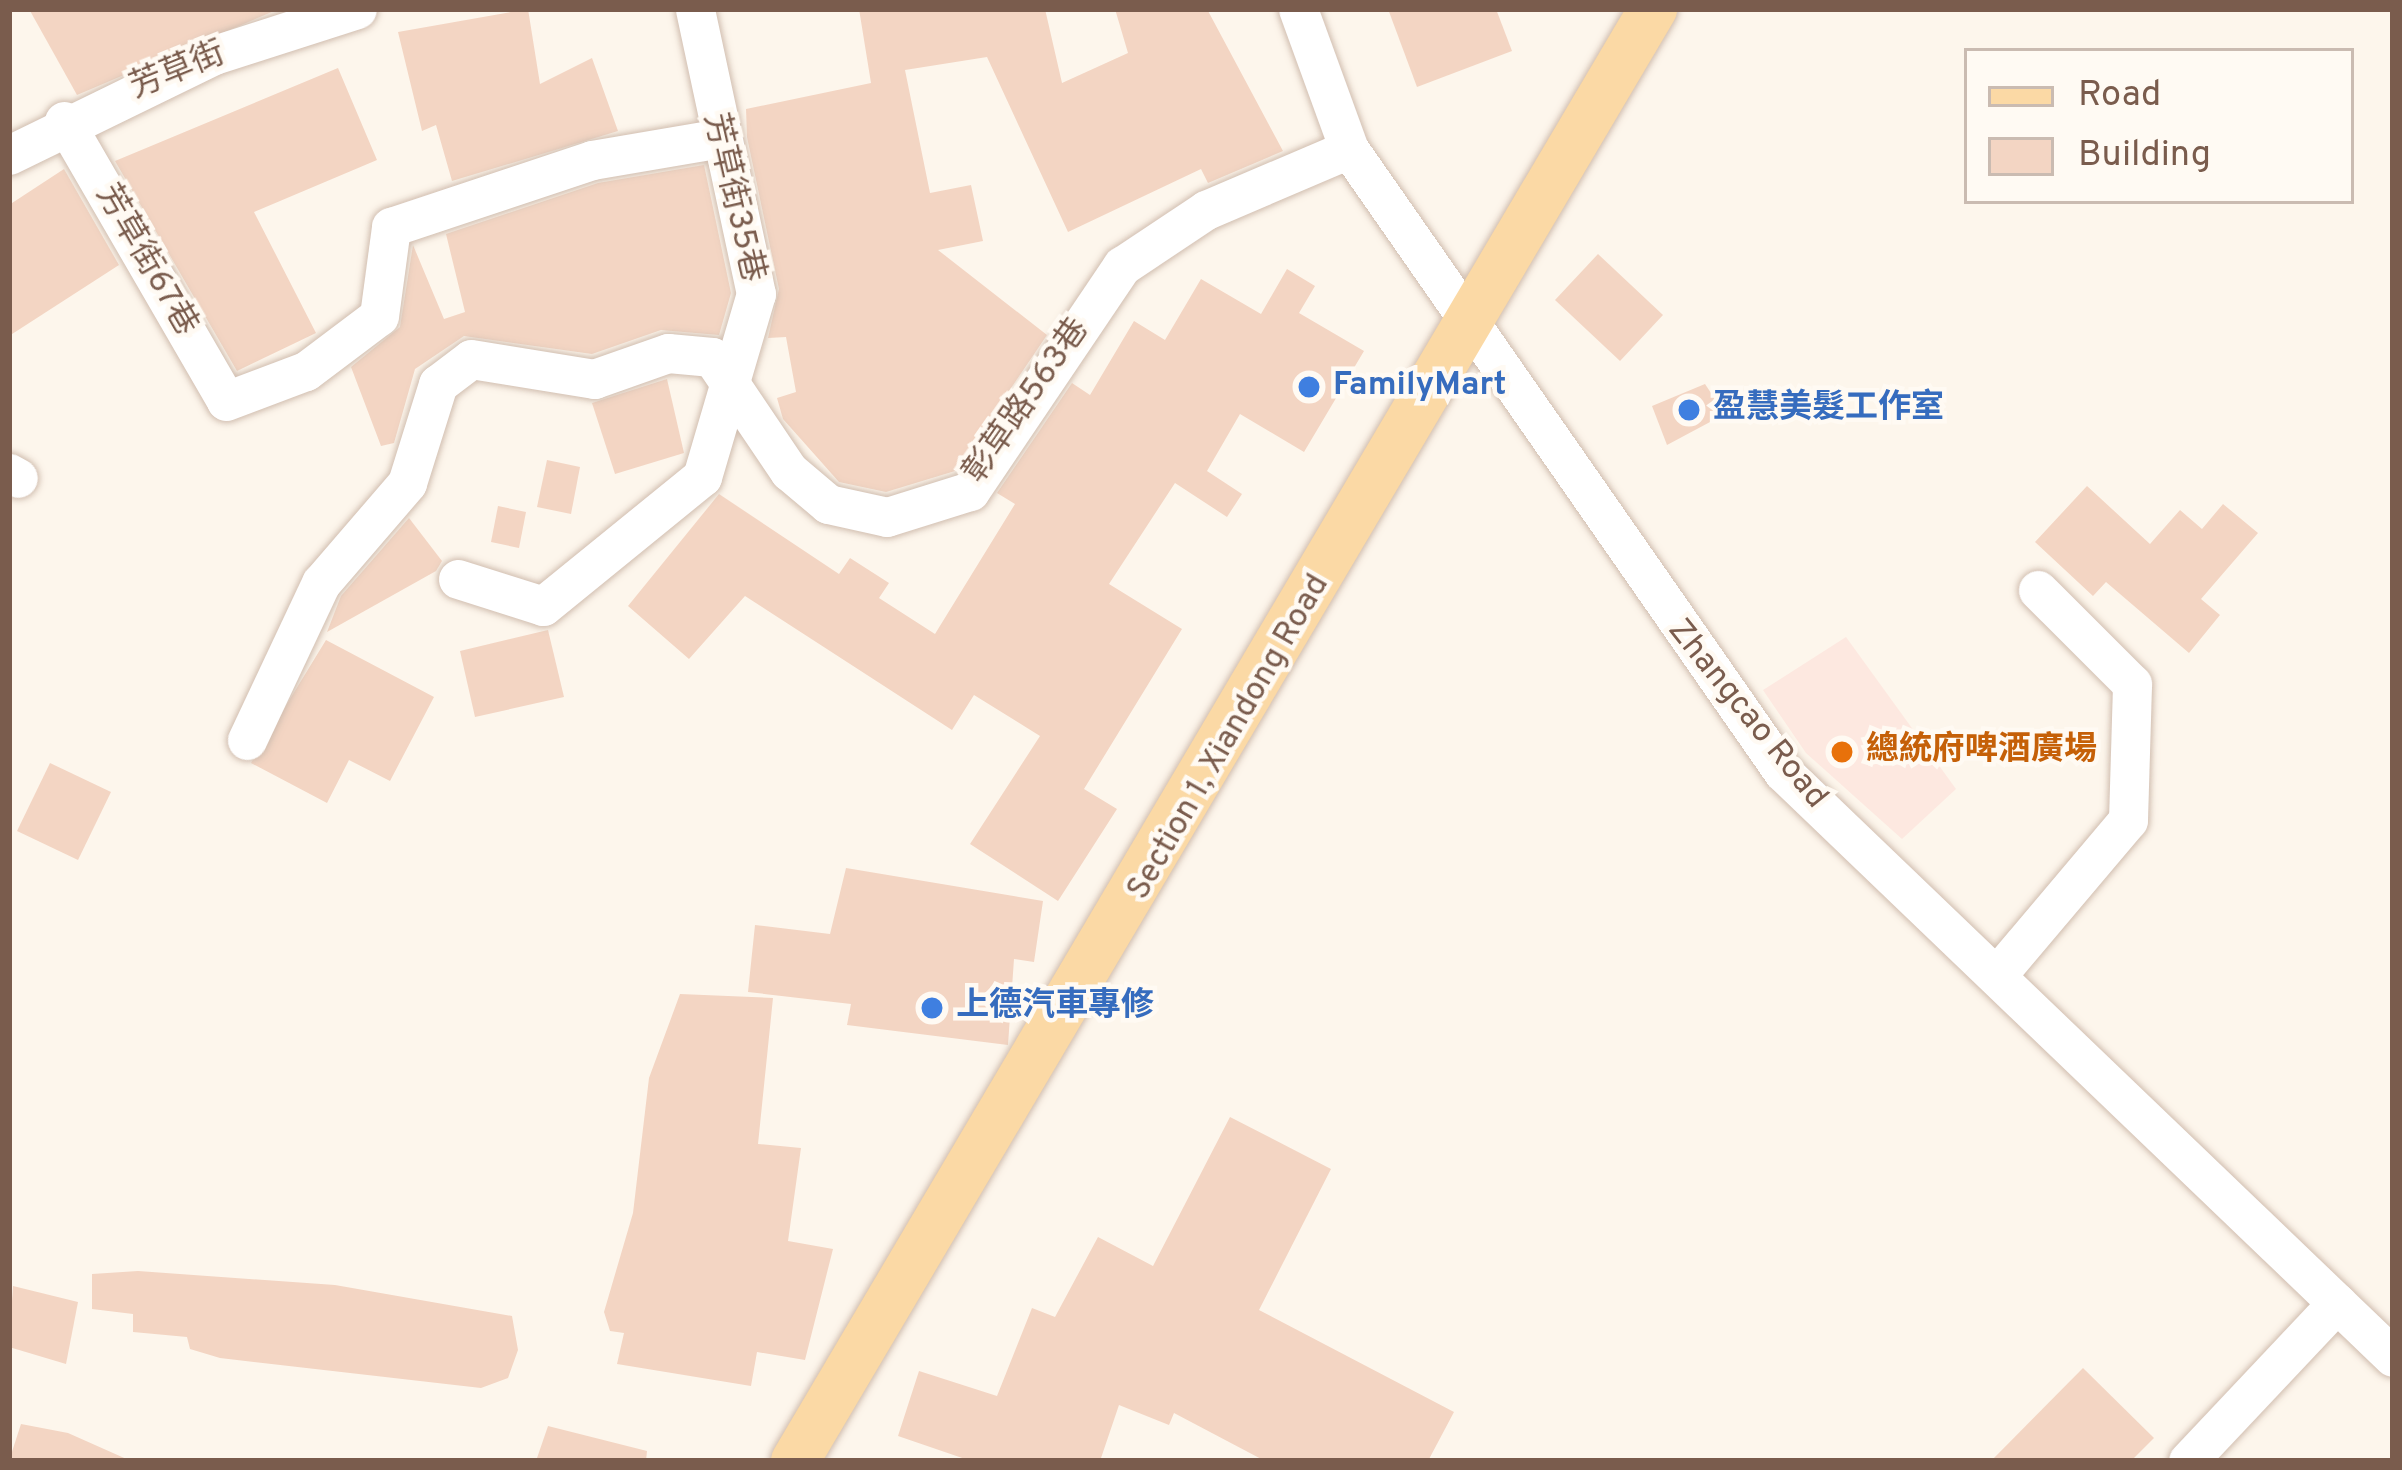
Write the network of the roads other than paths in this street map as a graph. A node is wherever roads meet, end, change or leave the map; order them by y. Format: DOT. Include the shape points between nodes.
graph roads {
  1 [pos="357,9"];
  2 [pos="695,9"];
  3 [pos="1298,9"];
  4 [pos="1653,9"];
  5 [pos="64,121"];
  6 [pos="715,139"];
  7 [pos="1349,149"];
  8 [pos="9,155"];
  9 [pos="1463,326"];
  10 [pos="734,386"];
  11 [pos="458,579"];
  12 [pos="2038,590"];
  13 [pos="247,740"];
  14 [pos="1997,975"];
  15 [pos="2337,1304"];
  16 [pos="2393,1357"];
  17 [pos="795,1461"];
  18 [pos="2188,1461"];
  1 -- 5 [label="street, 芳草街"];
  2 -- 6 [label="street, 芳草街35巷"];
  3 -- 7 [label="street, Zhangcao Road"];
  4 -- 9 [label="main road, Section 1, Xiandong Road"];
  5 -- 6 [label="street, 芳草街67巷" via="226,401 306,371 379,316 391,227 592,160"];
  5 -- 8 [label="street, 芳草街"];
  6 -- 10 [label="street, 芳草街35巷" via="756,294"];
  7 -- 9 [label="street, Zhangcao Road"];
  7 -- 10 [label="street, 彰草路563巷" via="1206,210 1122,266 970,491 887,517 828,504 790,471"];
  9 -- 14 [label="street, Zhangcao Road" via="1783,772"];
  9 -- 17 [label="main road, Section 1, Xiandong Road" via="1162,856"];
  10 -- 11 [label="street, 芳草街35巷" via="702,477 596,570 543,606"];
  10 -- 13 [label="street, 彰草路563巷" via="712,356 668,353 594,379 470,359 438,384 407,483 321,584"];
  12 -- 14 [label="street" via="2132,684 2128,820"];
  14 -- 15 [label="street, Zhangcao Road"];
  15 -- 16 [label="street, Zhangcao Road"];
  15 -- 18 [label="street"];
}
